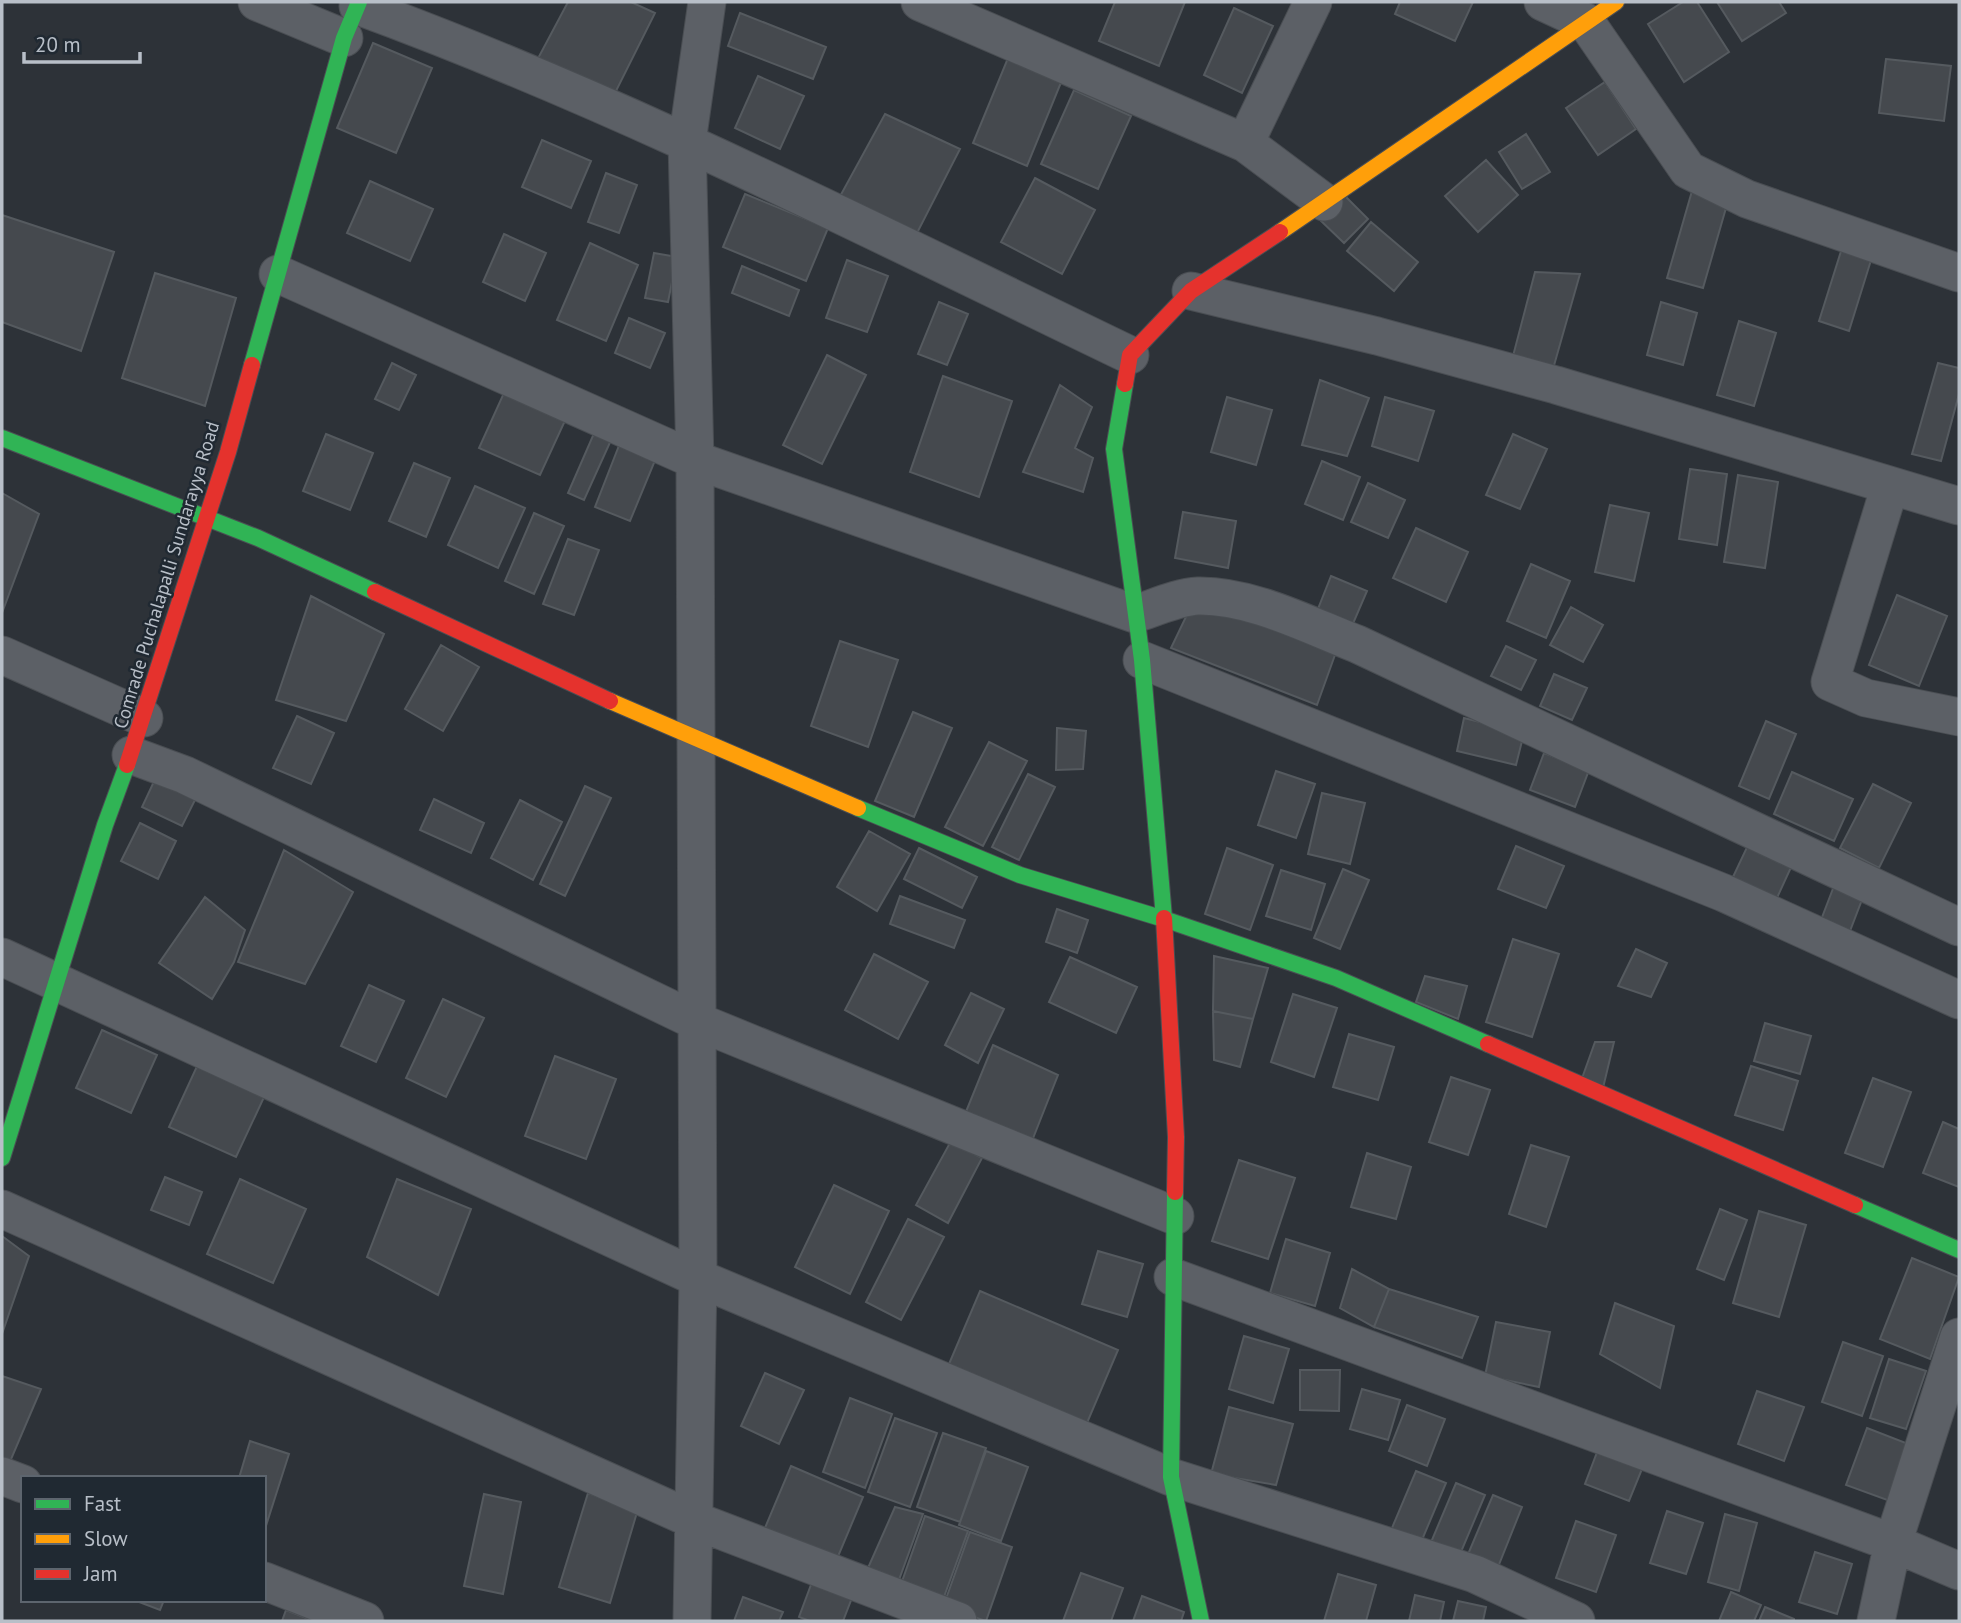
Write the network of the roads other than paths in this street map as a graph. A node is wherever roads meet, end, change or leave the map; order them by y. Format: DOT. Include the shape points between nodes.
graph roads {
  1 [pos="257,2"];
  2 [pos="707,2"];
  3 [pos="920,2"];
  4 [pos="1313,2"];
  5 [pos="1543,2"];
  6 [pos="1616,2"];
  7 [pos="353,15"];
  8 [pos="1586,22"];
  9 [pos="687,142"];
  10 [pos="1245,143"];
  11 [pos="1324,202"];
  12 [pos="1959,273"];
  13 [pos="278,274"];
  14 [pos="1191,291"];
  15 [pos="1130,355"];
  16 [pos="2,438"];
  17 [pos="695,460"];
  18 [pos="1891,486"];
  19 [pos="1959,506"];
  20 [pos="207,519"];
  21 [pos="1135,614"];
  22 [pos="2,655"];
  23 [pos="1142,660"];
  24 [pos="1959,717"];
  25 [pos="144,718"];
  26 [pos="695,740"];
  27 [pos="131,755"];
  28 [pos="1164,919"];
  29 [pos="1959,927"];
  30 [pos="2,957"];
  31 [pos="57,981"];
  32 [pos="1959,1000"];
  33 [pos="696,1021"];
  34 [pos="2,1158"];
  35 [pos="2,1209"];
  36 [pos="1175,1216"];
  37 [pos="1959,1250"];
  38 [pos="1173,1277"];
  39 [pos="698,1278"];
  40 [pos="1959,1337"];
  41 [pos="2,1476"];
  42 [pos="1171,1477"];
  43 [pos="21,1483"];
  44 [pos="696,1521"];
  45 [pos="1894,1543"];
  46 [pos="1959,1571"];
  47 [pos="266,1582"];
  48 [pos="365,1621"];
  49 [pos="692,1621"];
  50 [pos="958,1621"];
  51 [pos="1201,1621"];
  52 [pos="1576,1621"];
  53 [pos="1877,1621"];
  1 -- 7 [label="street"];
  2 -- 9 [label="street"];
  3 -- 10 [label="street"];
  4 -- 10 [label="street"];
  5 -- 8 [label="street"];
  6 -- 8 [label="street"];
  7 -- 9 [label="street" via="421,29"];
  7 -- 13 [label="street, Comrade Puchalapalli Sundarayya Road"];
  8 -- 11 [label="street"];
  8 -- 12 [label="street" via="1688,170 1747,199"];
  9 -- 15 [label="street"];
  9 -- 17 [label="street"];
  10 -- 11 [label="street"];
  11 -- 14 [label="street"];
  13 -- 17 [label="street"];
  13 -- 20 [label="street, Comrade Puchalapalli Sundarayya Road"];
  14 -- 15 [label="street"];
  14 -- 18 [label="street" via="1556,385"];
  15 -- 21 [label="street" via="1114,449"];
  16 -- 20 [label="street"];
  17 -- 21 [label="street"];
  17 -- 26 [label="street"];
  18 -- 19 [label="street"];
  18 -- 24 [label="street" via="1830,682 1866,698"];
  20 -- 25 [label="street, Comrade Puchalapalli Sundarayya Road"];
  20 -- 26 [label="street" via="258,538"];
  21 -- 23 [label="street"];
  21 -- 29 [label="street" via="1195,596 1227,598 1357,644"];
  22 -- 25 [label="street"];
  23 -- 28 [label="street"];
  23 -- 32 [label="street" via="1724,892"];
  25 -- 27 [label="street, Comrade Puchalapalli Sundarayya Road"];
  26 -- 28 [label="street" via="1020,876"];
  26 -- 33 [label="street"];
  27 -- 31 [label="street, Comrade Puchalapalli Sundarayya Road"];
  27 -- 33 [label="street" via="185,775"];
  28 -- 36 [label="street" via="1176,1137"];
  28 -- 37 [label="street" via="1336,978"];
  30 -- 31 [label="street"];
  31 -- 34 [label="street, Comrade Puchalapalli Sundarayya Road"];
  31 -- 39 [label="street"];
  33 -- 36 [label="street"];
  33 -- 39 [label="street"];
  35 -- 44 [label="street"];
  36 -- 38 [label="street"];
  38 -- 42 [label="street"];
  38 -- 45 [label="street"];
  39 -- 42 [label="street"];
  39 -- 44 [label="street"];
  40 -- 45 [label="street"];
  41 -- 43 [label="street"];
  42 -- 51 [label="street"];
  42 -- 52 [label="street" via="1475,1574"];
  44 -- 49 [label="street"];
  44 -- 50 [label="street"];
  45 -- 46 [label="street"];
  45 -- 53 [label="street"];
  47 -- 48 [label="street"];
}
